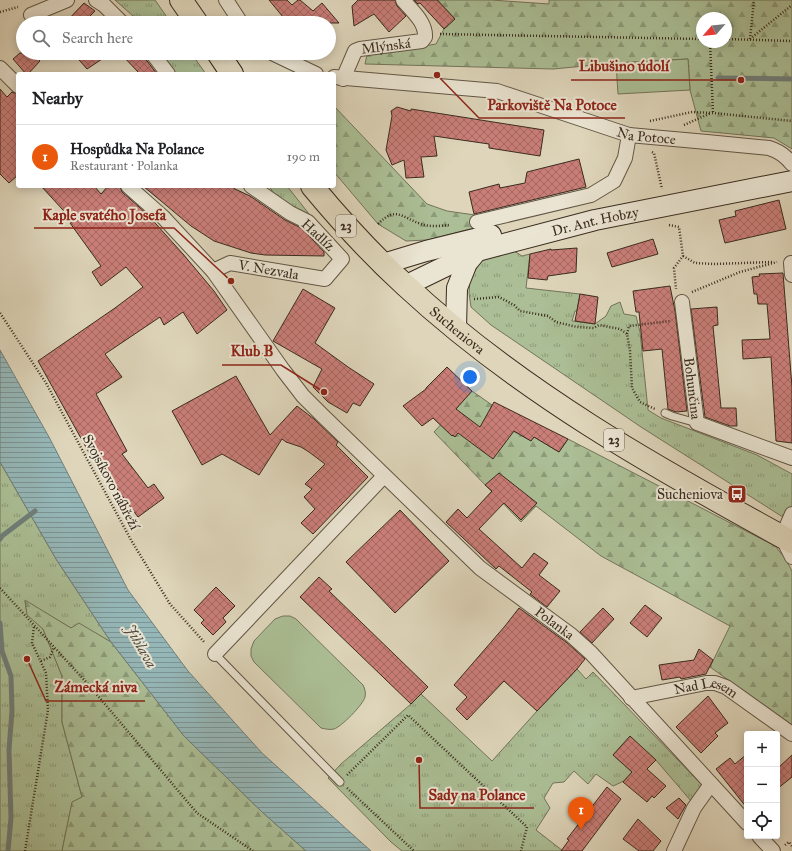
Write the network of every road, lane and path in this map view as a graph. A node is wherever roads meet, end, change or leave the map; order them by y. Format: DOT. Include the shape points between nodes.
graph roads {
  1 [pos="67,0"];
  2 [pos="96,0"];
  3 [pos="182,0"];
  4 [pos="226,0"];
  5 [pos="403,0"];
  6 [pos="754,0"];
  7 [pos="792,5"];
  8 [pos="18,6"];
  9 [pos="0,12"];
  10 [pos="31,15"];
  11 [pos="115,16"];
  12 [pos="192,16"];
  13 [pos="236,16"];
  14 [pos="425,34"];
  15 [pos="696,39"];
  16 [pos="732,39"];
  17 [pos="750,40"];
  18 [pos="792,41"];
  19 [pos="710,48"];
  20 [pos="157,60"];
  21 [pos="223,60"];
  22 [pos="287,60"];
  23 [pos="0,68"];
  24 [pos="166,72"];
  25 [pos="231,72"];
  26 [pos="312,72"];
  27 [pos="338,78"];
  28 [pos="16,84"];
  29 [pos="713,112"];
  30 [pos="792,121"];
  31 [pos="629,135"];
  32 [pos="654,153"];
  33 [pos="792,164"];
  34 [pos="792,181"];
  35 [pos="130,188"];
  36 [pos="254,188"];
  37 [pos="314,188"];
  38 [pos="662,190"];
  39 [pos="595,220"];
  40 [pos="477,222"];
  41 [pos="378,224"];
  42 [pos="679,227"];
  43 [pos="476,251"];
  44 [pos="683,256"];
  45 [pos="383,264"];
  46 [pos="213,271"];
  47 [pos="326,279"];
  48 [pos="405,286"];
  49 [pos="472,299"];
  50 [pos="682,302"];
  51 [pos="0,313"];
  52 [pos="684,319"];
  53 [pos="456,328"];
  54 [pos="627,334"];
  55 [pos="665,413"];
  56 [pos="697,423"];
  57 [pos="792,458"];
  58 [pos="384,476"];
  59 [pos="792,514"];
  60 [pos="789,533"];
  61 [pos="792,557"];
  62 [pos="0,588"];
  63 [pos="34,625"];
  64 [pos="54,647"];
  65 [pos="215,654"];
  66 [pos="41,661"];
  67 [pos="631,698"];
  68 [pos="792,734"];
  69 [pos="340,782"];
  70 [pos="711,784"];
  71 [pos="744,820"];
  72 [pos="762,839"];
  73 [pos="789,842"];
  74 [pos="792,846"];
  75 [pos="25,851"];
  76 [pos="253,851"];
  77 [pos="414,851"];
  78 [pos="521,851"];
  79 [pos="674,851"];
  80 [pos="773,851"];
  1 -- 10 [label="street"];
  2 -- 11 [label="street"];
  3 -- 12 [label="main road"];
  4 -- 13 [label="street"];
  5 -- 14 [label="street, Mlýnská" via="422,22"];
  6 -- 17 [label="path"];
  7 -- 17 [label="path"];
  8 -- 9 [label="path"];
  14 -- 15 [label="path"];
  14 -- 27 [label="street, Mlýnská" via="422,41 355,51"];
  16 -- 17 [label="path"];
  17 -- 18 [label="path"];
  19 -- 29 [label="path"];
  20 -- 24 [label="street"];
  21 -- 25 [label="main road"];
  22 -- 26 [label="street"];
  23 -- 28 [label="street"];
  27 -- 31 [label="street, Na Potoce" via="497,91"];
  29 -- 30 [label="path"];
  29 -- 31 [label="path" via="692,112 642,122"];
  31 -- 33 [label="street, Na Potoce" via="769,148 782,154"];
  31 -- 40 [label="street, Dr. Ant. Hobzy" via="625,158 614,181 590,195"];
  32 -- 38 [label="path"];
  34 -- 39 [label="main road, Dr. Ant. Hobzy"];
  35 -- 46 [label="street" via="163,217"];
  36 -- 47 [label="street, Hadlíz" via="308,222 342,259"];
  37 -- 45 [label="main road, Sucheniova / 23" via="349,230"];
  39 -- 43 [label="main road, Dr. Ant. Hobzy"];
  39 -- 45 [label="main road" via="558,218"];
  40 -- 41 [label="path" via="440,226 422,224 393,214 386,216"];
  42 -- 44 [label="path"];
  43 -- 48 [label="main road, Dr. Ant. Hobzy"];
  43 -- 53 [label="main road" via="467,263 457,288"];
  44 -- 50 [label="path" via="674,268 676,288"];
  44 -- 50 [label="path" via="695,263 781,262 740,272 689,293 684,296"];
  45 -- 48 [label="main road, Sucheniova / 23"];
  46 -- 47 [label="street, V. Nezvala" via="230,263"];
  46 -- 58 [label="street, Polanka" via="303,396"];
  48 -- 53 [label="main road, Sucheniova / 23"];
  49 -- 54 [label="path" via="499,297 520,311 548,316 556,322 577,327 607,326 620,329"];
  50 -- 52 [label="street, Bohunčina"];
  51 -- 65 [label="path, Svojsíkovo nábřeží" via="46,383 131,540 170,604"];
  52 -- 54 [label="path" via="629,326"];
  52 -- 56 [label="street, Bohunčina"];
  53 -- 60 [label="main road, Sucheniova / 23" via="511,372 585,422 684,483"];
  54 -- 55 [label="path" via="632,388 640,402"];
  55 -- 56 [label="lane"];
  56 -- 57 [label="street, Bohunčina"];
  58 -- 65 [label="street"];
  58 -- 67 [label="street, Polanka" via="480,568 571,635 591,653"];
  59 -- 60 [label="street"];
  60 -- 61 [label="street"];
  62 -- 63 [label="path"];
  63 -- 64 [label="path"];
  63 -- 66 [label="path" via="32,643"];
  64 -- 66 [label="path" via="50,657"];
  64 -- 76 [label="path" via="198,813"];
  65 -- 69 [label="lane"];
  66 -- 75 [label="path" via="46,673 48,710"];
  67 -- 68 [label="street, Nad Lesem" via="715,683 726,686"];
  67 -- 70 [label="street, Polanka"];
  69 -- 77 [label="path"];
  69 -- 78 [label="path" via="408,715 527,827"];
  70 -- 71 [label="street, Polanka"];
  70 -- 79 [label="street" via="694,808"];
  72 -- 80 [label="street"];
  73 -- 74 [label="path"];
}
